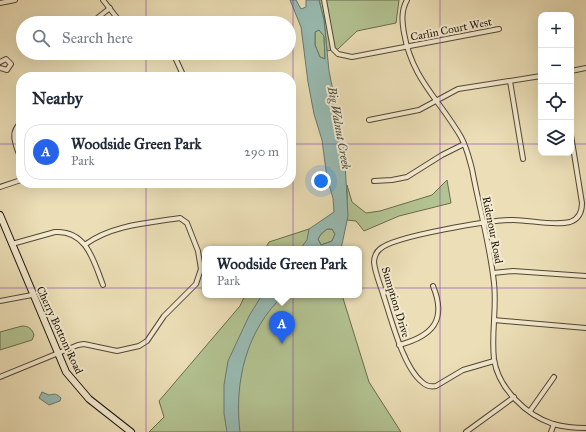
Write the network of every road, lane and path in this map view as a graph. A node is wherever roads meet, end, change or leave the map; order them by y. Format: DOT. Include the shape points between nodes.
graph roads {
  1 [pos="15,0"];
  2 [pos="103,0"];
  3 [pos="324,0"];
  4 [pos="407,0"];
  5 [pos="0,3"];
  6 [pos="110,8"];
  7 [pos="100,16"];
  8 [pos="116,16"];
  9 [pos="499,29"];
  10 [pos="407,46"];
  11 [pos="176,60"];
  12 [pos="0,62"];
  13 [pos="0,68"];
  14 [pos="586,68"];
  15 [pos="574,70"];
  16 [pos="182,72"];
  17 [pos="538,76"];
  18 [pos="510,81"];
  19 [pos="436,101"];
  20 [pos="369,120"];
  21 [pos="16,127"];
  22 [pos="16,144"];
  23 [pos="464,144"];
  24 [pos="574,154"];
  25 [pos="523,159"];
  26 [pos="374,181"];
  27 [pos="16,182"];
  28 [pos="0,187"];
  29 [pos="0,215"];
  30 [pos="483,223"];
  31 [pos="12,244"];
  32 [pos="86,244"];
  33 [pos="493,273"];
  34 [pos="586,276"];
  35 [pos="103,285"];
  36 [pos="433,286"];
  37 [pos="32,295"];
  38 [pos="0,301"];
  39 [pos="494,320"];
  40 [pos="586,328"];
  41 [pos="399,345"];
  42 [pos="57,352"];
  43 [pos="494,361"];
  44 [pos="0,377"];
  45 [pos="554,377"];
  46 [pos="514,397"];
  47 [pos="530,411"];
  48 [pos="554,424"];
  49 [pos="586,428"];
  50 [pos="131,432"];
  51 [pos="466,432"];
  52 [pos="551,432"];
  1 -- 5 [label="street"];
  2 -- 6 [label="street"];
  3 -- 10 [label="street, Carlin Court West" via="333,48 338,54 352,58"];
  4 -- 10 [label="street, Ridenour Road" via="403,7 402,21"];
  6 -- 7 [label="street"];
  6 -- 8 [label="street"];
  9 -- 10 [label="street, Carlin Court West"];
  10 -- 19 [label="street, Ridenour Road" via="419,76"];
  11 -- 16 [label="street"];
  12 -- 13 [label="street" via="6,59 11,64 6,70"];
  14 -- 15 [label="street"];
  17 -- 18 [label="street"];
  18 -- 19 [label="street" via="458,90"];
  18 -- 25 [label="street"];
  19 -- 20 [label="street" via="419,110"];
  19 -- 23 [label="street, Ridenour Road"];
  21 -- 22 [label="street" via="13,134"];
  23 -- 26 [label="street" via="408,177"];
  23 -- 30 [label="street, Ridenour Road"];
  24 -- 30 [label="street" via="582,203 582,211 578,218 561,223 508,220"];
  27 -- 28 [label="street"];
  29 -- 31 [label="main road, Cherry Bottom Road"];
  30 -- 33 [label="street, Ridenour Road"];
  30 -- 41 [label="street, Sumption Drive" via="400,240 380,249 377,253 374,262 376,271"];
  31 -- 32 [label="street" via="62,232 74,235"];
  31 -- 37 [label="main road, Cherry Bottom Road"];
  32 -- 35 [label="street"];
  32 -- 42 [label="street" via="103,233 114,230 183,220 187,223 201,264 196,284 164,316 147,341 139,346 117,351 84,344"];
  33 -- 34 [label="street" via="513,271"];
  33 -- 39 [label="street, Ridenour Road"];
  36 -- 41 [label="street" via="439,300 438,320 434,327 419,337"];
  37 -- 38 [label="street"];
  37 -- 42 [label="main road, Cherry Bottom Road"];
  39 -- 40 [label="street"];
  39 -- 43 [label="street, Ridenour Road"];
  41 -- 43 [label="street, Sumption Drive" via="418,378 422,383 432,387 444,383 463,370"];
  42 -- 44 [label="street"];
  42 -- 50 [label="main road, Cherry Bottom Road" via="73,382 89,399"];
  43 -- 46 [label="street, Ridenour Road" via="500,376"];
  45 -- 47 [label="street"];
  46 -- 47 [label="street, Ridenour Road"];
  46 -- 51 [label="street"];
  47 -- 48 [label="street, Ridenour Road"];
  48 -- 49 [label="street, Ridenour Road"];
  48 -- 52 [label="street"];
}
